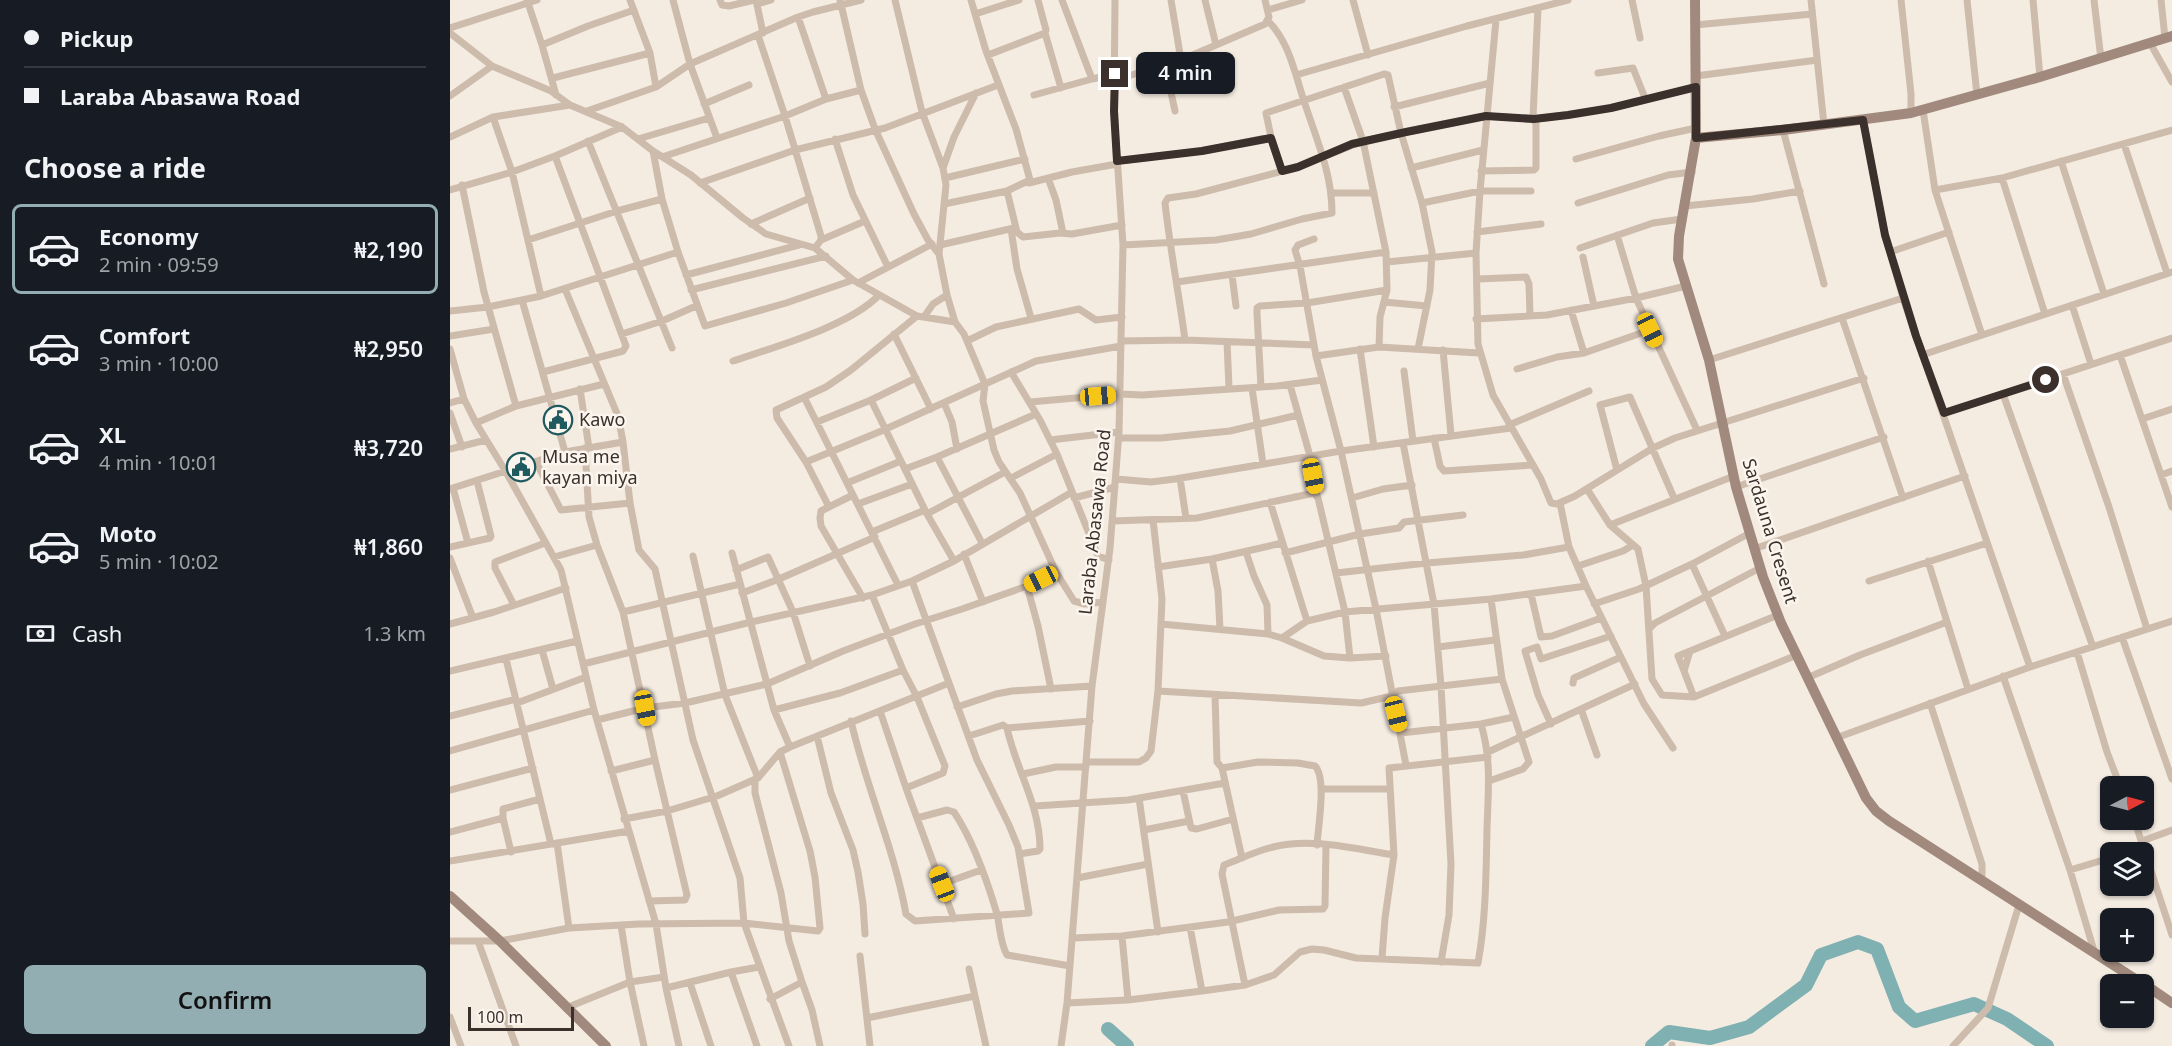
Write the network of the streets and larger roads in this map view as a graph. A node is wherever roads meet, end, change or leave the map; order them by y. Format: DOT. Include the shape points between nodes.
graph roads {
  1 [pos="537,0"];
  2 [pos="630,0"];
  3 [pos="673,0"];
  4 [pos="720,0"];
  5 [pos="771,0"];
  6 [pos="861,0"];
  7 [pos="895,0"];
  8 [pos="971,0"];
  9 [pos="1019,0"];
  10 [pos="1038,0"];
  11 [pos="1062,0"];
  12 [pos="1115,0"];
  13 [pos="1171,0"];
  14 [pos="1205,0"];
  15 [pos="1265,0"];
  16 [pos="1302,0"];
  17 [pos="1353,0"];
  18 [pos="1568,0"];
  19 [pos="1632,0"];
  20 [pos="1695,0"];
  21 [pos="1810,0"];
  22 [pos="1901,0"];
  23 [pos="1967,0"];
  24 [pos="2033,0"];
  25 [pos="2094,0"];
  26 [pos="2161,0"];
  27 [pos="755,1"];
  28 [pos="527,2"];
  29 [pos="840,2"];
  30 [pos="1538,8"];
  31 [pos="634,10"];
  32 [pos="1269,10"];
  33 [pos="975,14"];
  34 [pos="1812,14"];
  35 [pos="798,17"];
  36 [pos="1496,20"];
  37 [pos="1268,21"];
  38 [pos="1695,25"];
  39 [pos="450,28"];
  40 [pos="450,33"];
  41 [pos="1045,33"];
  42 [pos="760,34"];
  43 [pos="2169,37"];
  44 [pos="1640,38"];
  45 [pos="2150,44"];
  46 [pos="542,45"];
  47 [pos="1216,45"];
  48 [pos="650,53"];
  49 [pos="988,55"];
  50 [pos="1368,55"];
  51 [pos="2101,59"];
  52 [pos="1181,60"];
  53 [pos="1817,60"];
  54 [pos="690,64"];
  55 [pos="1165,65"];
  56 [pos="492,66"];
  57 [pos="1598,74"];
  58 [pos="1296,75"];
  59 [pos="1115,77"];
  60 [pos="2040,77"];
  61 [pos="553,78"];
  62 [pos="1092,79"];
  63 [pos="1696,82"];
  64 [pos="2172,82"];
  65 [pos="1490,83"];
  66 [pos="450,84"];
  67 [pos="749,85"];
  68 [pos="998,85"];
  69 [pos="656,87"];
  70 [pos="1344,87"];
  71 [pos="1061,88"];
  72 [pos="861,90"];
  73 [pos="976,93"];
  74 [pos="452,94"];
  75 [pos="556,95"];
  76 [pos="1034,95"];
  77 [pos="1977,95"];
  78 [pos="1645,98"];
  79 [pos="826,99"];
  80 [pos="1303,99"];
  81 [pos="704,104"];
  82 [pos="570,105"];
  83 [pos="1394,107"];
  84 [pos="1923,110"];
  85 [pos="587,111"];
  86 [pos="1175,111"];
  87 [pos="922,112"];
  88 [pos="1911,113"];
  89 [pos="785,116"];
  90 [pos="1486,116"];
  91 [pos="493,117"];
  92 [pos="709,118"];
  93 [pos="1534,119"];
  94 [pos="1863,120"];
  95 [pos="1824,124"];
  96 [pos="622,127"];
  97 [pos="875,129"];
  98 [pos="1783,130"];
  99 [pos="2172,130"];
  100 [pos="1401,133"];
  101 [pos="1696,133"];
  102 [pos="450,137"];
  103 [pos="717,138"];
  104 [pos="1271,138"];
  105 [pos="638,139"];
  106 [pos="835,140"];
  107 [pos="588,141"];
  108 [pos="1363,141"];
  109 [pos="2124,144"];
  110 [pos="795,150"];
  111 [pos="1483,150"];
  112 [pos="653,151"];
  113 [pos="555,156"];
  114 [pos="662,157"];
  115 [pos="1323,157"];
  116 [pos="1025,159"];
  117 [pos="1576,159"];
  118 [pos="2061,161"];
  119 [pos="1117,162"];
  120 [pos="943,168"];
  121 [pos="1411,168"];
  122 [pos="1282,171"];
  123 [pos="1481,171"];
  124 [pos="512,172"];
  125 [pos="1692,172"];
  126 [pos="945,178"];
  127 [pos="1048,178"];
  128 [pos="2002,178"];
  129 [pos="700,183"];
  130 [pos="1028,183"];
  131 [pos="462,185"];
  132 [pos="450,190"];
  133 [pos="1935,190"];
  134 [pos="1007,191"];
  135 [pos="1480,191"];
  136 [pos="1531,191"];
  137 [pos="1800,191"];
  138 [pos="1331,193"];
  139 [pos="1374,193"];
  140 [pos="810,198"];
  141 [pos="662,199"];
  142 [pos="1422,203"];
  143 [pos="1578,203"];
  144 [pos="944,204"];
  145 [pos="1685,206"];
  146 [pos="617,211"];
  147 [pos="1682,219"];
  148 [pos="865,221"];
  149 [pos="579,223"];
  150 [pos="751,224"];
  151 [pos="1541,224"];
  152 [pos="1122,225"];
  153 [pos="1013,229"];
  154 [pos="1477,232"];
  155 [pos="1949,232"];
  156 [pos="1063,233"];
  157 [pos="1617,235"];
  158 [pos="1314,239"];
  159 [pos="528,240"];
  160 [pos="821,240"];
  161 [pos="1169,243"];
  162 [pos="801,244"];
  163 [pos="932,244"];
  164 [pos="940,245"];
  165 [pos="1124,245"];
  166 [pos="815,248"];
  167 [pos="1580,248"];
  168 [pos="678,252"];
  169 [pos="1386,252"];
  170 [pos="1890,252"];
  171 [pos="1476,253"];
  172 [pos="939,254"];
  173 [pos="825,256"];
  174 [pos="1433,256"];
  175 [pos="1583,257"];
  176 [pos="1387,262"];
  177 [pos="638,264"];
  178 [pos="1300,266"];
  179 [pos="888,267"];
  180 [pos="2170,272"];
  181 [pos="686,275"];
  182 [pos="1232,275"];
  183 [pos="600,279"];
  184 [pos="1478,279"];
  185 [pos="856,281"];
  186 [pos="1178,282"];
  187 [pos="1824,284"];
  188 [pos="1686,286"];
  189 [pos="565,289"];
  190 [pos="691,290"];
  191 [pos="1387,290"];
  192 [pos="2104,294"];
  193 [pos="879,295"];
  194 [pos="947,295"];
  195 [pos="541,296"];
  196 [pos="1636,298"];
  197 [pos="1904,298"];
  198 [pos="522,300"];
  199 [pos="1384,302"];
  200 [pos="1307,303"];
  201 [pos="2072,305"];
  202 [pos="696,306"];
  203 [pos="1236,306"];
  204 [pos="1427,306"];
  205 [pos="1594,306"];
  206 [pos="488,307"];
  207 [pos="1571,310"];
  208 [pos="450,311"];
  209 [pos="1530,314"];
  210 [pos="2045,314"];
  211 [pos="921,316"];
  212 [pos="1122,317"];
  213 [pos="1031,318"];
  214 [pos="1842,318"];
  215 [pos="1476,319"];
  216 [pos="662,321"];
  217 [pos="955,322"];
  218 [pos="494,329"];
  219 [pos="1650,330"];
  220 [pos="622,334"];
  221 [pos="894,334"];
  222 [pos="1982,335"];
  223 [pos="450,336"];
  224 [pos="2172,338"];
  225 [pos="1185,340"];
  226 [pos="967,341"];
  227 [pos="1227,342"];
  228 [pos="1260,343"];
  229 [pos="1121,344"];
  230 [pos="1314,345"];
  231 [pos="1380,347"];
  232 [pos="672,348"];
  233 [pos="450,349"];
  234 [pos="1360,349"];
  235 [pos="1418,349"];
  236 [pos="1443,350"];
  237 [pos="1479,353"];
  238 [pos="1584,353"];
  239 [pos="1922,355"];
  240 [pos="2120,355"];
  241 [pos="1316,356"];
  242 [pos="594,359"];
  243 [pos="1709,360"];
  244 [pos="733,362"];
  245 [pos="2091,364"];
  246 [pos="1517,369"];
  247 [pos="453,371"];
  248 [pos="1404,371"];
  249 [pos="543,372"];
  250 [pos="1011,372"];
  251 [pos="2063,374"];
  252 [pos="916,378"];
  253 [pos="1864,378"];
  254 [pos="1322,380"];
  255 [pos="604,384"];
  256 [pos="985,384"];
  257 [pos="1290,385"];
  258 [pos="1261,387"];
  259 [pos="1229,388"];
  260 [pos="1251,388"];
  261 [pos="580,389"];
  262 [pos="1589,391"];
  263 [pos="1121,394"];
  264 [pos="2003,394"];
  265 [pos="549,397"];
  266 [pos="804,397"];
  267 [pos="464,399"];
  268 [pos="872,400"];
  269 [pos="1030,402"];
  270 [pos="450,403"];
  271 [pos="944,403"];
  272 [pos="516,406"];
  273 [pos="931,409"];
  274 [pos="2172,410"];
  275 [pos="450,413"];
  276 [pos="1944,413"];
  277 [pos="1036,414"];
  278 [pos="1298,415"];
  279 [pos="2142,419"];
  280 [pos="817,422"];
  281 [pos="476,423"];
  282 [pos="1722,423"];
  283 [pos="1256,425"];
  284 [pos="1510,426"];
  285 [pos="886,429"];
  286 [pos="1696,430"];
  287 [pos="990,435"];
  288 [pos="1119,435"];
  289 [pos="1451,435"];
  290 [pos="1884,437"];
  291 [pos="1434,438"];
  292 [pos="486,440"];
  293 [pos="1050,440"];
  294 [pos="1413,441"];
  295 [pos="623,442"];
  296 [pos="1403,443"];
  297 [pos="462,447"];
  298 [pos="1374,447"];
  299 [pos="587,448"];
  300 [pos="1653,448"];
  301 [pos="450,449"];
  302 [pos="957,449"];
  303 [pos="1341,451"];
  304 [pos="565,452"];
  305 [pos="831,452"];
  306 [pos="1057,454"];
  307 [pos="1310,456"];
  308 [pos="937,457"];
  309 [pos="901,461"];
  310 [pos="536,462"];
  311 [pos="806,462"];
  312 [pos="1263,464"];
  313 [pos="1533,465"];
  314 [pos="905,469"];
  315 [pos="1617,470"];
  316 [pos="2172,471"];
  317 [pos="506,472"];
  318 [pos="1005,472"];
  319 [pos="2161,475"];
  320 [pos="1965,476"];
  321 [pos="1011,478"];
  322 [pos="1180,478"];
  323 [pos="477,481"];
  324 [pos="1735,482"];
  325 [pos="847,483"];
  326 [pos="1116,483"];
  327 [pos="912,484"];
  328 [pos="1412,485"];
  329 [pos="451,489"];
  330 [pos="1587,489"];
  331 [pos="854,495"];
  332 [pos="1073,495"];
  333 [pos="1317,495"];
  334 [pos="958,498"];
  335 [pos="1352,498"];
  336 [pos="1674,498"];
  337 [pos="1903,498"];
  338 [pos="1270,502"];
  339 [pos="630,503"];
  340 [pos="1560,503"];
  341 [pos="858,504"];
  342 [pos="829,507"];
  343 [pos="2172,507"];
  344 [pos="588,508"];
  345 [pos="926,512"];
  346 [pos="1030,515"];
  347 [pos="1463,515"];
  348 [pos="1186,518"];
  349 [pos="1418,519"];
  350 [pos="1153,520"];
  351 [pos="1113,521"];
  352 [pos="1610,525"];
  353 [pos="1750,533"];
  354 [pos="1360,534"];
  355 [pos="873,535"];
  356 [pos="1329,542"];
  357 [pos="468,543"];
  358 [pos="545,543"];
  359 [pos="982,543"];
  360 [pos="1282,543"];
  361 [pos="1987,543"];
  362 [pos="597,545"];
  363 [pos="1633,545"];
  364 [pos="450,547"];
  365 [pos="1569,547"];
  366 [pos="1754,549"];
  367 [pos="1246,552"];
  368 [pos="732,553"];
  369 [pos="1285,553"];
  370 [pos="964,554"];
  371 [pos="838,555"];
  372 [pos="693,556"];
  373 [pos="554,557"];
  374 [pos="450,558"];
  375 [pos="1212,559"];
  376 [pos="1109,560"];
  377 [pos="954,561"];
  378 [pos="1928,561"];
  379 [pos="1427,563"];
  380 [pos="1692,564"];
  381 [pos="1578,566"];
  382 [pos="1158,567"];
  383 [pos="1760,568"];
  384 [pos="1367,569"];
  385 [pos="736,570"];
  386 [pos="1056,572"];
  387 [pos="1336,573"];
  388 [pos="453,576"];
  389 [pos="779,579"];
  390 [pos="912,581"];
  391 [pos="1869,581"];
  392 [pos="740,584"];
  393 [pos="898,585"];
  394 [pos="1027,586"];
  395 [pos="1586,586"];
  396 [pos="1646,586"];
  397 [pos="566,588"];
  398 [pos="700,593"];
  399 [pos="742,593"];
  400 [pos="1531,594"];
  401 [pos="872,595"];
  402 [pos="1707,595"];
  403 [pos="862,598"];
  404 [pos="1491,599"];
  405 [pos="662,602"];
  406 [pos="983,602"];
  407 [pos="1103,603"];
  408 [pos="1434,604"];
  409 [pos="1594,604"];
  410 [pos="514,605"];
  411 [pos="1376,609"];
  412 [pos="623,612"];
  413 [pos="793,612"];
  414 [pos="1345,612"];
  415 [pos="1778,615"];
  416 [pos="472,618"];
  417 [pos="1601,618"];
  418 [pos="926,620"];
  419 [pos="1306,621"];
  420 [pos="750,622"];
  421 [pos="1947,622"];
  422 [pos="2171,622"];
  423 [pos="450,624"];
  424 [pos="1161,624"];
  425 [pos="1649,629"];
  426 [pos="2147,629"];
  427 [pos="1220,630"];
  428 [pos="2172,630"];
  429 [pos="710,633"];
  430 [pos="887,634"];
  431 [pos="1268,634"];
  432 [pos="1611,636"];
  433 [pos="1725,636"];
  434 [pos="2122,637"];
  435 [pos="1282,638"];
  436 [pos="1495,639"];
  437 [pos="577,641"];
  438 [pos="672,643"];
  439 [pos="2093,646"];
  440 [pos="1438,647"];
  441 [pos="542,650"];
  442 [pos="633,652"];
  443 [pos="2078,652"];
  444 [pos="1797,655"];
  445 [pos="1386,656"];
  446 [pos="1621,657"];
  447 [pos="1350,658"];
  448 [pos="506,659"];
  449 [pos="583,664"];
  450 [pos="810,666"];
  451 [pos="2030,667"];
  452 [pos="903,670"];
  453 [pos="450,671"];
  454 [pos="2003,676"];
  455 [pos="586,677"];
  456 [pos="1807,678"];
  457 [pos="1502,680"];
  458 [pos="949,683"];
  459 [pos="1572,683"];
  460 [pos="767,684"];
  461 [pos="1635,684"];
  462 [pos="1092,686"];
  463 [pos="1441,686"];
  464 [pos="1051,688"];
  465 [pos="554,689"];
  466 [pos="1968,689"];
  467 [pos="1158,692"];
  468 [pos="725,694"];
  469 [pos="1215,695"];
  470 [pos="1392,696"];
  471 [pos="917,697"];
  472 [pos="1694,697"];
  473 [pos="517,701"];
  474 [pos="685,703"];
  475 [pos="1930,703"];
  476 [pos="957,707"];
  477 [pos="645,708"];
  478 [pos="594,710"];
  479 [pos="774,710"];
  480 [pos="1581,710"];
  481 [pos="880,711"];
  482 [pos="450,716"];
  483 [pos="1514,717"];
  484 [pos="597,720"];
  485 [pos="851,721"];
  486 [pos="1090,721"];
  487 [pos="1481,724"];
  488 [pos="1551,724"];
  489 [pos="1007,728"];
  490 [pos="1444,729"];
  491 [pos="524,730"];
  492 [pos="1401,733"];
  493 [pos="817,736"];
  494 [pos="969,736"];
  495 [pos="1522,738"];
  496 [pos="1836,738"];
  497 [pos="790,747"];
  498 [pos="1673,748"];
  499 [pos="450,751"];
  500 [pos="780,752"];
  501 [pos="1488,755"];
  502 [pos="1597,755"];
  503 [pos="655,760"];
  504 [pos="1447,762"];
  505 [pos="1086,764"];
  506 [pos="1406,765"];
  507 [pos="533,768"];
  508 [pos="1222,768"];
  509 [pos="611,771"];
  510 [pos="1023,774"];
  511 [pos="2116,776"];
  512 [pos="756,778"];
  513 [pos="2172,779"];
  514 [pos="1489,781"];
  515 [pos="1225,783"];
  516 [pos="906,788"];
  517 [pos="1321,789"];
  518 [pos="1390,789"];
  519 [pos="450,790"];
  520 [pos="1183,791"];
  521 [pos="713,797"];
  522 [pos="1139,798"];
  523 [pos="540,799"];
  524 [pos="1083,803"];
  525 [pos="1035,806"];
  526 [pos="667,811"];
  527 [pos="503,818"];
  528 [pos="917,818"];
  529 [pos="624,819"];
  530 [pos="1233,819"];
  531 [pos="1189,821"];
  532 [pos="1144,830"];
  533 [pos="2172,830"];
  534 [pos="629,831"];
  535 [pos="450,832"];
  536 [pos="2147,842"];
  537 [pos="554,844"];
  538 [pos="1317,844"];
  539 [pos="1326,845"];
  540 [pos="511,852"];
  541 [pos="1020,854"];
  542 [pos="1394,855"];
  543 [pos="1242,858"];
  544 [pos="450,861"];
  545 [pos="2100,861"];
  546 [pos="1148,864"];
  547 [pos="981,870"];
  548 [pos="2070,870"];
  549 [pos="1077,878"];
  550 [pos="2154,879"];
  551 [pos="1982,881"];
  552 [pos="942,884"];
  553 [pos="450,896"];
  554 [pos="649,901"];
  555 [pos="2019,905"];
  556 [pos="997,916"];
  557 [pos="954,919"];
  558 [pos="1232,921"];
  559 [pos="744,923"];
  560 [pos="656,924"];
  561 [pos="621,925"];
  562 [pos="785,927"];
  563 [pos="1190,927"];
  564 [pos="569,928"];
  565 [pos="1158,932"];
  566 [pos="865,934"];
  567 [pos="2172,935"];
  568 [pos="1122,936"];
  569 [pos="1072,939"];
  570 [pos="500,940"];
  571 [pos="450,941"];
  572 [pos="478,941"];
  573 [pos="2095,954"];
  574 [pos="860,956"];
  575 [pos="1382,958"];
  576 [pos="1441,962"];
  577 [pos="1070,966"];
  578 [pos="759,967"];
  579 [pos="969,969"];
  580 [pos="731,972"];
  581 [pos="2127,974"];
  582 [pos="664,977"];
  583 [pos="630,982"];
  584 [pos="802,982"];
  585 [pos="690,983"];
  586 [pos="1245,984"];
  587 [pos="666,988"];
  588 [pos="1202,991"];
  589 [pos="2154,991"];
  590 [pos="975,996"];
  591 [pos="770,999"];
  592 [pos="1128,1000"];
  593 [pos="1067,1003"];
  594 [pos="2172,1003"];
  595 [pos="566,1008"];
  596 [pos="450,1017"];
  597 [pos="867,1018"];
  598 [pos="461,1046"];
  599 [pos="516,1046"];
  600 [pos="606,1046"];
  601 [pos="644,1046"];
  602 [pos="679,1046"];
  603 [pos="711,1046"];
  604 [pos="757,1046"];
  605 [pos="789,1046"];
  606 [pos="820,1046"];
  607 [pos="870,1046"];
  608 [pos="986,1046"];
  609 [pos="1061,1046"];
  610 [pos="1953,1046"];
  1 -- 28 [label="street"];
  2 -- 31 [label="street"];
  3 -- 54 [label="street"];
  4 -- 27 [label="street" via="722,5 729,6"];
  5 -- 27 [label="street"];
  6 -- 29 [label="street"];
  7 -- 87 [label="street"];
  8 -- 33 [label="street"];
  9 -- 33 [label="street"];
  10 -- 41 [label="street"];
  11 -- 62 [label="street"];
  12 -- 59 [label="street, Laraba Abasawa Road"];
  13 -- 52 [label="street"];
  14 -- 47 [label="street"];
  15 -- 32 [label="street"];
  16 -- 32 [label="street"];
  17 -- 50 [label="street"];
  18 -- 30 [label="street"];
  19 -- 44 [label="street"];
  20 -- 38 [label="street, Sardauna Cresent"];
  21 -- 34 [label="street"];
  22 -- 88 [label="street"];
  23 -- 77 [label="street"];
  24 -- 60 [label="street"];
  25 -- 51 [label="street"];
  26 -- 43 [label="street"];
  27 -- 42 [label="street"];
  28 -- 39 [label="street"];
  28 -- 46 [label="street"];
  29 -- 35 [label="street"];
  29 -- 72 [label="street"];
  30 -- 36 [label="street"];
  30 -- 93 [label="street"];
  31 -- 46 [label="street"];
  31 -- 48 [label="street"];
  32 -- 37 [label="street"];
  33 -- 49 [label="street"];
  34 -- 38 [label="street"];
  34 -- 53 [label="street"];
  35 -- 42 [label="street"];
  35 -- 79 [label="street"];
  36 -- 50 [label="street"];
  36 -- 65 [label="street"];
  37 -- 47 [label="street"];
  37 -- 58 [label="street" via="1280,35"];
  38 -- 63 [label="street, Sardauna Cresent"];
  40 -- 56 [label="street"];
  41 -- 49 [label="street"];
  41 -- 71 [label="street"];
  42 -- 54 [label="street"];
  42 -- 89 [label="street"];
  43 -- 45 [label="street"];
  45 -- 51 [label="street"];
  45 -- 64 [label="street"];
  46 -- 61 [label="street"];
  47 -- 52 [label="street"];
  48 -- 61 [label="street"];
  48 -- 69 [label="street"];
  49 -- 68 [label="street"];
  50 -- 58 [label="street"];
  51 -- 60 [label="street"];
  52 -- 55 [label="street"];
  53 -- 63 [label="street"];
  53 -- 95 [label="street"];
  54 -- 69 [label="street"];
  54 -- 81 [label="street"];
  55 -- 59 [label="street"];
  55 -- 86 [label="street"];
  56 -- 74 [label="street"];
  56 -- 75 [label="street"];
  57 -- 78 [label="street" via="1633,68"];
  58 -- 80 [label="street"];
  59 -- 62 [label="street"];
  59 -- 119 [label="street, Laraba Abasawa Road"];
  60 -- 77 [label="street"];
  61 -- 75 [label="street"];
  62 -- 71 [label="street"];
  63 -- 78 [label="street"];
  63 -- 101 [label="street, Sardauna Cresent"];
  65 -- 83 [label="street"];
  65 -- 90 [label="street"];
  66 -- 74 [label="street"];
  67 -- 81 [label="street"];
  68 -- 73 [label="street"];
  68 -- 116 [label="street"];
  69 -- 85 [label="street"];
  70 -- 80 [label="street"];
  70 -- 83 [label="street" via="1388,75"];
  70 -- 108 [label="street"];
  71 -- 76 [label="street"];
  72 -- 79 [label="street"];
  72 -- 97 [label="street"];
  73 -- 87 [label="street"];
  73 -- 120 [label="street"];
  75 -- 82 [label="street"];
  77 -- 84 [label="street"];
  78 -- 93 [label="street" via="1611,108"];
  79 -- 89 [label="street"];
  80 -- 104 [label="street" via="1266,113"];
  80 -- 115 [label="street"];
  81 -- 92 [label="street"];
  82 -- 85 [label="street"];
  82 -- 91 [label="street"];
  83 -- 100 [label="street"];
  84 -- 88 [label="street"];
  84 -- 133 [label="street"];
  85 -- 96 [label="street"];
  87 -- 97 [label="street"];
  87 -- 120 [label="street"];
  88 -- 94 [label="street"];
  89 -- 103 [label="street"];
  89 -- 110 [label="street"];
  90 -- 93 [label="street"];
  90 -- 100 [label="street"];
  90 -- 111 [label="street"];
  91 -- 102 [label="street"];
  91 -- 124 [label="street"];
  92 -- 103 [label="street"];
  92 -- 105 [label="street"];
  93 -- 123 [label="street" via="1534,170"];
  94 -- 95 [label="street"];
  94 -- 170 [label="street"];
  95 -- 98 [label="street"];
  96 -- 105 [label="street"];
  96 -- 107 [label="street"];
  97 -- 106 [label="street"];
  97 -- 163 [label="street"];
  98 -- 101 [label="street"];
  98 -- 137 [label="street"];
  99 -- 109 [label="street"];
  100 -- 108 [label="street"];
  100 -- 121 [label="street"];
  101 -- 117 [label="street" via="1659,136"];
  101 -- 125 [label="street, Sardauna Cresent"];
  103 -- 114 [label="street"];
  104 -- 119 [label="street"];
  104 -- 122 [label="street"];
  105 -- 112 [label="street"];
  106 -- 110 [label="street"];
  106 -- 148 [label="street"];
  107 -- 113 [label="street"];
  107 -- 146 [label="street"];
  108 -- 115 [label="street"];
  108 -- 139 [label="street"];
  109 -- 118 [label="street"];
  109 -- 180 [label="street"];
  110 -- 129 [label="street"];
  110 -- 140 [label="street"];
  111 -- 121 [label="street"];
  111 -- 123 [label="street"];
  112 -- 114 [label="street"];
  112 -- 141 [label="street"];
  113 -- 124 [label="street"];
  113 -- 149 [label="street"];
  114 -- 129 [label="street"];
  115 -- 122 [label="street"];
  115 -- 138 [label="street"];
  116 -- 126 [label="street"];
  116 -- 130 [label="street"];
  118 -- 128 [label="street"];
  118 -- 192 [label="street"];
  119 -- 127 [label="street"];
  119 -- 152 [label="street, Laraba Abasawa Road"];
  120 -- 126 [label="street"];
  121 -- 142 [label="street"];
  122 -- 161 [label="street" via="1166,199"];
  123 -- 135 [label="street"];
  124 -- 131 [label="street"];
  124 -- 159 [label="street"];
  125 -- 143 [label="street" via="1668,175"];
  125 -- 145 [label="street, Sardauna Cresent"];
  126 -- 144 [label="street"];
  127 -- 130 [label="street"];
  127 -- 156 [label="street"];
  128 -- 133 [label="street"];
  128 -- 210 [label="street"];
  129 -- 150 [label="street"];
  130 -- 134 [label="street"];
  131 -- 132 [label="street"];
  131 -- 206 [label="street"];
  133 -- 155 [label="street"];
  134 -- 144 [label="street"];
  134 -- 153 [label="street"];
  135 -- 136 [label="street"];
  135 -- 142 [label="street"];
  135 -- 154 [label="street"];
  137 -- 145 [label="street"];
  137 -- 187 [label="street"];
  138 -- 139 [label="street"];
  138 -- 161 [label="street" via="1331,214 1251,234"];
  139 -- 169 [label="street"];
  140 -- 150 [label="street"];
  140 -- 160 [label="street"];
  141 -- 146 [label="street"];
  141 -- 168 [label="street"];
  142 -- 174 [label="street"];
  144 -- 164 [label="street"];
  145 -- 147 [label="street, Sardauna Cresent"];
  146 -- 149 [label="street"];
  146 -- 177 [label="street"];
  147 -- 157 [label="street" via="1653,223"];
  147 -- 188 [label="street, Sardauna Cresent" via="1677,247"];
  148 -- 160 [label="street"];
  148 -- 179 [label="street"];
  149 -- 159 [label="street"];
  149 -- 183 [label="street"];
  150 -- 162 [label="street" via="766,234"];
  151 -- 154 [label="street"];
  152 -- 156 [label="street"];
  152 -- 165 [label="street, Laraba Abasawa Road"];
  153 -- 156 [label="street" via="1023,237"];
  153 -- 164 [label="street"];
  153 -- 213 [label="street" via="1017,269"];
  154 -- 171 [label="street"];
  155 -- 170 [label="street"];
  155 -- 222 [label="street"];
  157 -- 167 [label="street"];
  157 -- 196 [label="street"];
  158 -- 178 [label="street" via="1295,247"];
  159 -- 195 [label="street"];
  160 -- 166 [label="street"];
  161 -- 165 [label="street"];
  161 -- 186 [label="street"];
  162 -- 166 [label="street"];
  162 -- 181 [label="street"];
  163 -- 172 [label="street"];
  163 -- 179 [label="street"];
  164 -- 172 [label="street"];
  165 -- 212 [label="street, Laraba Abasawa Road"];
  166 -- 173 [label="street"];
  168 -- 177 [label="street"];
  168 -- 181 [label="street"];
  169 -- 176 [label="street"];
  169 -- 178 [label="street"];
  170 -- 197 [label="street"];
  171 -- 174 [label="street"];
  171 -- 184 [label="street"];
  172 -- 194 [label="street"];
  173 -- 185 [label="street"];
  173 -- 190 [label="street"];
  174 -- 176 [label="street"];
  174 -- 204 [label="street"];
  175 -- 205 [label="street"];
  176 -- 191 [label="street"];
  177 -- 183 [label="street"];
  177 -- 216 [label="street"];
  178 -- 182 [label="street"];
  178 -- 200 [label="street"];
  179 -- 185 [label="street"];
  180 -- 192 [label="street"];
  181 -- 190 [label="street"];
  182 -- 186 [label="street"];
  182 -- 203 [label="street"];
  183 -- 189 [label="street"];
  183 -- 220 [label="street"];
  184 -- 209 [label="street" via="1526,277"];
  184 -- 215 [label="street"];
  185 -- 193 [label="street"];
  185 -- 202 [label="street" via="707,326 702,324"];
  186 -- 225 [label="street"];
  188 -- 196 [label="street"];
  188 -- 243 [label="street, Sardauna Cresent"];
  189 -- 195 [label="street"];
  189 -- 242 [label="street"];
  190 -- 202 [label="street"];
  191 -- 199 [label="street"];
  191 -- 200 [label="street"];
  192 -- 201 [label="street"];
  193 -- 211 [label="street"];
  193 -- 244 [label="street" via="861,310 829,326"];
  194 -- 211 [label="street"];
  194 -- 217 [label="street"];
  195 -- 198 [label="street"];
  196 -- 205 [label="street"];
  196 -- 219 [label="street"];
  197 -- 214 [label="street"];
  197 -- 239 [label="street"];
  198 -- 206 [label="street"];
  198 -- 249 [label="street"];
  199 -- 204 [label="street"];
  199 -- 231 [label="street"];
  200 -- 228 [label="street" via="1260,306"];
  200 -- 230 [label="street"];
  201 -- 210 [label="street"];
  201 -- 245 [label="street"];
  202 -- 216 [label="street"];
  204 -- 235 [label="street"];
  205 -- 207 [label="street"];
  206 -- 208 [label="street"];
  206 -- 218 [label="street"];
  207 -- 209 [label="street"];
  207 -- 238 [label="street"];
  209 -- 215 [label="street"];
  210 -- 222 [label="street"];
  211 -- 217 [label="street"];
  211 -- 221 [label="street"];
  212 -- 213 [label="street" via="1096,320 1079,309"];
  212 -- 229 [label="street, Laraba Abasawa Road"];
  213 -- 226 [label="street" via="996,327"];
  214 -- 243 [label="street"];
  214 -- 253 [label="street"];
  215 -- 237 [label="street"];
  216 -- 220 [label="street"];
  216 -- 232 [label="street"];
  217 -- 226 [label="street"];
  218 -- 223 [label="street"];
  218 -- 272 [label="street"];
  219 -- 238 [label="street"];
  219 -- 286 [label="street"];
  220 -- 242 [label="street" via="626,349"];
  221 -- 252 [label="street"];
  221 -- 266 [label="street" via="826,387"];
  222 -- 239 [label="street"];
  224 -- 240 [label="street"];
  225 -- 227 [label="street"];
  225 -- 229 [label="street"];
  226 -- 256 [label="street"];
  227 -- 228 [label="street"];
  227 -- 259 [label="street"];
  228 -- 230 [label="street"];
  228 -- 258 [label="street"];
  229 -- 250 [label="street" via="1036,361"];
  229 -- 263 [label="street, Laraba Abasawa Road"];
  230 -- 241 [label="street"];
  231 -- 234 [label="street"];
  231 -- 235 [label="street"];
  233 -- 247 [label="street"];
  234 -- 241 [label="street"];
  234 -- 298 [label="street"];
  235 -- 236 [label="street"];
  236 -- 237 [label="street"];
  236 -- 289 [label="street"];
  237 -- 284 [label="street" via="1493,395"];
  238 -- 246 [label="street"];
  239 -- 276 [label="street"];
  240 -- 245 [label="street"];
  240 -- 279 [label="street"];
  241 -- 254 [label="street"];
  242 -- 249 [label="street"];
  242 -- 255 [label="street"];
  243 -- 282 [label="street, Sardauna Cresent"];
  245 -- 251 [label="street"];
  247 -- 267 [label="street"];
  248 -- 294 [label="street"];
  249 -- 265 [label="street"];
  250 -- 256 [label="street"];
  250 -- 269 [label="street"];
  251 -- 264 [label="street"];
  251 -- 426 [label="street"];
  252 -- 268 [label="street"];
  252 -- 273 [label="street"];
  253 -- 282 [label="street"];
  253 -- 290 [label="street"];
  254 -- 257 [label="street"];
  254 -- 303 [label="street"];
  255 -- 261 [label="street"];
  255 -- 295 [label="street" via="618,416"];
  256 -- 271 [label="street"];
  256 -- 287 [label="street" via="983,401"];
  257 -- 258 [label="street"];
  257 -- 278 [label="street"];
  258 -- 260 [label="street"];
  259 -- 260 [label="street"];
  259 -- 263 [label="street"];
  260 -- 283 [label="street"];
  261 -- 265 [label="street"];
  261 -- 299 [label="street"];
  262 -- 284 [label="street"];
  263 -- 269 [label="street"];
  263 -- 288 [label="street, Laraba Abasawa Road"];
  264 -- 276 [label="street"];
  264 -- 439 [label="street"];
  265 -- 272 [label="street"];
  265 -- 304 [label="street"];
  266 -- 280 [label="street"];
  266 -- 311 [label="street" via="778,408 776,413"];
  267 -- 270 [label="street"];
  267 -- 281 [label="street"];
  268 -- 280 [label="street"];
  268 -- 285 [label="street"];
  269 -- 277 [label="street"];
  271 -- 273 [label="street"];
  271 -- 302 [label="street"];
  272 -- 281 [label="street"];
  273 -- 285 [label="street"];
  274 -- 279 [label="street"];
  275 -- 297 [label="street"];
  276 -- 320 [label="street"];
  277 -- 287 [label="street"];
  277 -- 293 [label="street"];
  278 -- 283 [label="street"];
  278 -- 307 [label="street"];
  279 -- 319 [label="street"];
  280 -- 305 [label="street"];
  281 -- 292 [label="street"];
  282 -- 286 [label="street"];
  282 -- 324 [label="street, Sardauna Cresent"];
  283 -- 288 [label="street" via="1161,438"];
  283 -- 312 [label="street"];
  284 -- 289 [label="street"];
  284 -- 313 [label="street"];
  285 -- 305 [label="street"];
  285 -- 309 [label="street"];
  286 -- 300 [label="street"];
  287 -- 302 [label="street"];
  287 -- 318 [label="street"];
  288 -- 293 [label="street"];
  288 -- 326 [label="street, Laraba Abasawa Road"];
  289 -- 291 [label="street"];
  290 -- 324 [label="street"];
  290 -- 337 [label="street"];
  291 -- 294 [label="street"];
  291 -- 313 [label="street" via="1444,471"];
  292 -- 297 [label="street"];
  292 -- 317 [label="street"];
  293 -- 306 [label="street"];
  294 -- 296 [label="street"];
  295 -- 299 [label="street"];
  295 -- 339 [label="street"];
  296 -- 298 [label="street"];
  296 -- 328 [label="street"];
  297 -- 301 [label="street"];
  298 -- 303 [label="street"];
  299 -- 304 [label="street"];
  299 -- 344 [label="street"];
  300 -- 315 [label="street"];
  300 -- 315 [label="street" via="1630,397 1600,405"];
  300 -- 336 [label="street"];
  302 -- 308 [label="street"];
  303 -- 307 [label="street"];
  303 -- 335 [label="street"];
  304 -- 310 [label="street"];
  305 -- 311 [label="street"];
  305 -- 325 [label="street"];
  306 -- 321 [label="street"];
  306 -- 332 [label="street"];
  307 -- 312 [label="street"];
  307 -- 333 [label="street"];
  308 -- 314 [label="street"];
  308 -- 334 [label="street"];
  309 -- 314 [label="street"];
  309 -- 325 [label="street"];
  310 -- 317 [label="street"];
  310 -- 344 [label="street" via="561,510"];
  311 -- 342 [label="street"];
  312 -- 322 [label="street"];
  313 -- 340 [label="street" via="1551,502"];
  314 -- 327 [label="street"];
  315 -- 330 [label="street"];
  316 -- 319 [label="street"];
  317 -- 323 [label="street"];
  317 -- 358 [label="street"];
  318 -- 321 [label="street"];
  318 -- 334 [label="street"];
  319 -- 343 [label="street"];
  320 -- 337 [label="street"];
  320 -- 361 [label="street"];
  321 -- 346 [label="street"];
  322 -- 326 [label="street"];
  322 -- 348 [label="street"];
  323 -- 329 [label="street"];
  323 -- 357 [label="street" via="492,534 490,538"];
  324 -- 336 [label="street"];
  324 -- 353 [label="street, Sardauna Cresent"];
  325 -- 331 [label="street"];
  326 -- 332 [label="street"];
  326 -- 351 [label="street, Laraba Abasawa Road"];
  327 -- 341 [label="street"];
  327 -- 345 [label="street"];
  328 -- 335 [label="street"];
  328 -- 349 [label="street"];
  329 -- 357 [label="street"];
  330 -- 340 [label="street"];
  330 -- 352 [label="street"];
  331 -- 341 [label="street"];
  331 -- 342 [label="street"];
  332 -- 346 [label="street"];
  332 -- 376 [label="street" via="1098,556"];
  333 -- 338 [label="street"];
  333 -- 356 [label="street"];
  334 -- 345 [label="street"];
  334 -- 359 [label="street"];
  335 -- 354 [label="street"];
  336 -- 352 [label="street"];
  337 -- 366 [label="street"];
  338 -- 348 [label="street"];
  338 -- 360 [label="street"];
  339 -- 344 [label="street"];
  339 -- 405 [label="street" via="639,550 655,568"];
  340 -- 365 [label="street"];
  341 -- 355 [label="street"];
  342 -- 371 [label="street" via="821,511 821,526"];
  344 -- 362 [label="street"];
  345 -- 355 [label="street"];
  345 -- 377 [label="street"];
  346 -- 359 [label="street"];
  346 -- 386 [label="street"];
  347 -- 349 [label="street"];
  348 -- 350 [label="street"];
  349 -- 354 [label="street" via="1404,522 1399,528"];
  349 -- 379 [label="street"];
  350 -- 351 [label="street"];
  350 -- 382 [label="street"];
  351 -- 376 [label="street, Laraba Abasawa Road"];
  352 -- 363 [label="street"];
  353 -- 366 [label="street, Sardauna Cresent"];
  353 -- 380 [label="street"];
  354 -- 356 [label="street"];
  354 -- 384 [label="street"];
  355 -- 371 [label="street"];
  355 -- 393 [label="street"];
  356 -- 369 [label="street"];
  356 -- 387 [label="street"];
  357 -- 364 [label="street"];
  358 -- 373 [label="street"];
  358 -- 410 [label="street" via="495,562"];
  359 -- 370 [label="street"];
  360 -- 367 [label="street"];
  360 -- 369 [label="street"];
  361 -- 378 [label="street"];
  361 -- 451 [label="street"];
  362 -- 373 [label="street"];
  362 -- 412 [label="street"];
  363 -- 381 [label="street"];
  363 -- 396 [label="street" via="1638,549"];
  365 -- 379 [label="street"];
  365 -- 381 [label="street"];
  366 -- 383 [label="street, Sardauna Cresent"];
  367 -- 375 [label="street"];
  367 -- 431 [label="street" via="1267,605"];
  368 -- 385 [label="street"];
  369 -- 419 [label="street"];
  370 -- 377 [label="street"];
  370 -- 406 [label="street"];
  371 -- 389 [label="street"];
  371 -- 403 [label="street"];
  372 -- 398 [label="street"];
  373 -- 397 [label="street"];
  374 -- 388 [label="street"];
  375 -- 382 [label="street"];
  375 -- 427 [label="street"];
  376 -- 407 [label="street, Laraba Abasawa Road"];
  377 -- 390 [label="street"];
  378 -- 391 [label="street"];
  378 -- 421 [label="street"];
  379 -- 384 [label="street"];
  379 -- 408 [label="street"];
  380 -- 396 [label="street"];
  380 -- 402 [label="street"];
  381 -- 395 [label="street"];
  382 -- 424 [label="street"];
  383 -- 402 [label="street"];
  383 -- 415 [label="street, Sardauna Cresent"];
  384 -- 387 [label="street"];
  384 -- 411 [label="street"];
  385 -- 389 [label="street" via="768,557"];
  385 -- 392 [label="street"];
  386 -- 394 [label="street"];
  386 -- 407 [label="street" via="1074,601"];
  387 -- 414 [label="street"];
  388 -- 416 [label="street"];
  389 -- 399 [label="street"];
  389 -- 413 [label="street"];
  390 -- 393 [label="street"];
  390 -- 418 [label="street"];
  392 -- 398 [label="street"];
  392 -- 399 [label="street"];
  393 -- 401 [label="street"];
  394 -- 406 [label="street"];
  394 -- 464 [label="street"];
  395 -- 400 [label="street"];
  395 -- 409 [label="street"];
  396 -- 409 [label="street"];
  396 -- 425 [label="street"];
  397 -- 410 [label="street"];
  397 -- 437 [label="street"];
  398 -- 405 [label="street"];
  398 -- 429 [label="street"];
  399 -- 420 [label="street"];
  400 -- 404 [label="street"];
  400 -- 417 [label="street" via="1539,633 1545,638"];
  401 -- 403 [label="street"];
  401 -- 430 [label="street"];
  402 -- 425 [label="street"];
  402 -- 433 [label="street"];
  403 -- 413 [label="street"];
  404 -- 408 [label="street"];
  404 -- 436 [label="street"];
  405 -- 412 [label="street"];
  405 -- 438 [label="street"];
  406 -- 418 [label="street"];
  407 -- 462 [label="street, Laraba Abasawa Road"];
  408 -- 411 [label="street"];
  408 -- 440 [label="street"];
  409 -- 417 [label="street"];
  410 -- 416 [label="street"];
  411 -- 414 [label="street"];
  411 -- 445 [label="street"];
  412 -- 442 [label="street"];
  413 -- 420 [label="street"];
  413 -- 450 [label="street"];
  414 -- 419 [label="street"];
  414 -- 447 [label="street"];
  415 -- 433 [label="street"];
  415 -- 444 [label="street, Sardauna Cresent"];
  416 -- 423 [label="street"];
  417 -- 432 [label="street"];
  418 -- 430 [label="street"];
  418 -- 458 [label="street"];
  419 -- 435 [label="street"];
  420 -- 429 [label="street"];
  420 -- 460 [label="street"];
  421 -- 456 [label="street"];
  421 -- 466 [label="street"];
  422 -- 426 [label="street"];
  422 -- 428 [label="street"];
  424 -- 427 [label="street"];
  424 -- 467 [label="street"];
  425 -- 472 [label="street" via="1652,680 1662,695"];
  426 -- 434 [label="street"];
  427 -- 431 [label="street"];
  429 -- 438 [label="street"];
  429 -- 468 [label="street"];
  430 -- 450 [label="street"];
  430 -- 452 [label="street"];
  431 -- 435 [label="street"];
  432 -- 446 [label="street"];
  432 -- 488 [label="street" via="1541,659 1537,647 1525,651"];
  433 -- 472 [label="street" via="1678,656"];
  434 -- 439 [label="street"];
  434 -- 513 [label="street"];
  435 -- 447 [label="street" via="1324,656"];
  436 -- 440 [label="street"];
  436 -- 457 [label="street"];
  437 -- 441 [label="street"];
  437 -- 449 [label="street"];
  438 -- 442 [label="street"];
  438 -- 474 [label="street"];
  439 -- 443 [label="street"];
  440 -- 463 [label="street"];
  441 -- 448 [label="street"];
  441 -- 465 [label="street"];
  442 -- 449 [label="street"];
  442 -- 477 [label="street"];
  443 -- 451 [label="street"];
  443 -- 511 [label="street"];
  444 -- 456 [label="street, Sardauna Cresent"];
  444 -- 472 [label="street"];
  445 -- 447 [label="street"];
  445 -- 470 [label="street"];
  446 -- 459 [label="street" via="1581,673"];
  446 -- 461 [label="street"];
  448 -- 453 [label="street"];
  448 -- 473 [label="street"];
  449 -- 455 [label="street"];
  450 -- 460 [label="street"];
  451 -- 454 [label="street"];
  452 -- 471 [label="street"];
  452 -- 479 [label="street"];
  454 -- 466 [label="street"];
  454 -- 548 [label="street"];
  455 -- 465 [label="street"];
  455 -- 478 [label="street"];
  456 -- 496 [label="street, Sardauna Cresent"];
  457 -- 463 [label="street"];
  457 -- 483 [label="street"];
  458 -- 471 [label="street"];
  458 -- 476 [label="street"];
  460 -- 468 [label="street"];
  460 -- 479 [label="street"];
  461 -- 480 [label="street"];
  461 -- 498 [label="street"];
  462 -- 464 [label="street"];
  462 -- 486 [label="street, Laraba Abasawa Road"];
  463 -- 470 [label="street" via="1398,691"];
  463 -- 490 [label="street"];
  464 -- 476 [label="street" via="996,694"];
  465 -- 473 [label="street"];
  466 -- 475 [label="street"];
  467 -- 469 [label="street"];
  467 -- 505 [label="street" via="1153,742 1146,758 1139,762"];
  468 -- 474 [label="street"];
  468 -- 512 [label="street"];
  469 -- 470 [label="street" via="1350,703"];
  469 -- 508 [label="street" via="1216,762"];
  470 -- 492 [label="street"];
  471 -- 481 [label="street"];
  471 -- 516 [label="street" via="945,771"];
  473 -- 482 [label="street"];
  473 -- 491 [label="street"];
  474 -- 477 [label="street"];
  474 -- 521 [label="street"];
  475 -- 496 [label="street"];
  475 -- 551 [label="street" via="1982,864"];
  476 -- 494 [label="street"];
  477 -- 484 [label="street"];
  477 -- 503 [label="street"];
  478 -- 484 [label="street"];
  478 -- 491 [label="street"];
  479 -- 497 [label="street"];
  480 -- 488 [label="street"];
  480 -- 502 [label="street"];
  481 -- 485 [label="street"];
  481 -- 516 [label="street"];
  483 -- 487 [label="street"];
  483 -- 495 [label="street"];
  484 -- 509 [label="street"];
  485 -- 493 [label="street"];
  485 -- 557 [label="street" via="861,764 891,850 906,914 915,921"];
  486 -- 489 [label="street"];
  486 -- 505 [label="street, Laraba Abasawa Road"];
  487 -- 490 [label="street"];
  487 -- 501 [label="street"];
  488 -- 495 [label="street"];
  489 -- 494 [label="street" via="1003,725"];
  489 -- 510 [label="street"];
  490 -- 492 [label="street"];
  490 -- 504 [label="street"];
  491 -- 499 [label="street"];
  491 -- 507 [label="street"];
  492 -- 506 [label="street"];
  493 -- 497 [label="street"];
  493 -- 566 [label="street" via="831,793 853,850"];
  494 -- 541 [label="street"];
  495 -- 501 [label="street"];
  495 -- 514 [label="street" via="1529,765"];
  496 -- 551 [label="street, Sardauna Cresent" via="1876,811"];
  497 -- 500 [label="street"];
  500 -- 512 [label="street"];
  500 -- 562 [label="street" via="810,851 820,928 815,932"];
  501 -- 504 [label="street"];
  501 -- 514 [label="street"];
  503 -- 509 [label="street"];
  503 -- 526 [label="street"];
  504 -- 506 [label="street"];
  504 -- 576 [label="street" via="1451,882"];
  505 -- 510 [label="street"];
  505 -- 524 [label="street, Laraba Abasawa Road"];
  506 -- 518 [label="street" via="1389,768"];
  507 -- 519 [label="street"];
  507 -- 523 [label="street"];
  508 -- 515 [label="street"];
  508 -- 517 [label="street" via="1258,762 1315,766 1320,773"];
  509 -- 529 [label="street"];
  510 -- 525 [label="street"];
  512 -- 521 [label="street"];
  512 -- 562 [label="street" via="755,793 781,893"];
  514 -- 576 [label="street" via="1485,910 1479,962"];
  515 -- 520 [label="street"];
  515 -- 530 [label="street"];
  516 -- 528 [label="street"];
  517 -- 518 [label="street"];
  517 -- 538 [label="street"];
  518 -- 542 [label="street"];
  520 -- 522 [label="street"];
  520 -- 531 [label="street"];
  521 -- 526 [label="street"];
  521 -- 559 [label="street" via="740,878"];
  522 -- 524 [label="street"];
  522 -- 532 [label="street"];
  523 -- 527 [label="street" via="504,808"];
  523 -- 537 [label="street"];
  524 -- 525 [label="street"];
  524 -- 549 [label="street, Laraba Abasawa Road"];
  525 -- 541 [label="street" via="1040,849"];
  526 -- 529 [label="street"];
  526 -- 554 [label="street" via="687,897"];
  527 -- 535 [label="street"];
  527 -- 540 [label="street"];
  528 -- 547 [label="street" via="947,810 954,812"];
  528 -- 552 [label="street"];
  529 -- 534 [label="street"];
  530 -- 531 [label="street" via="1197,829 1191,828"];
  530 -- 543 [label="street"];
  531 -- 532 [label="street"];
  532 -- 546 [label="street"];
  533 -- 536 [label="street"];
  534 -- 537 [label="street"];
  534 -- 554 [label="street"];
  537 -- 540 [label="street"];
  537 -- 564 [label="street"];
  538 -- 539 [label="street"];
  538 -- 543 [label="street" via="1270,847"];
  539 -- 542 [label="street"];
  539 -- 558 [label="street" via="1324,908 1280,910"];
  540 -- 544 [label="street"];
  541 -- 556 [label="street" via="1030,910 1027,914"];
  542 -- 575 [label="street"];
  543 -- 558 [label="street" via="1221,869"];
  545 -- 548 [label="street"];
  546 -- 549 [label="street"];
  546 -- 565 [label="street"];
  547 -- 552 [label="street"];
  547 -- 556 [label="street"];
  548 -- 573 [label="street"];
  549 -- 569 [label="street, Laraba Abasawa Road"];
  550 -- 567 [label="street"];
  551 -- 555 [label="street, Sardauna Cresent"];
  552 -- 557 [label="street"];
  553 -- 570 [label="street"];
  554 -- 560 [label="street"];
  555 -- 573 [label="street, Sardauna Cresent"];
  555 -- 610 [label="street" via="1987,1011"];
  556 -- 557 [label="street"];
  556 -- 577 [label="street" via="1007,955"];
  558 -- 563 [label="street"];
  558 -- 586 [label="street"];
  559 -- 560 [label="street"];
  559 -- 562 [label="street"];
  559 -- 578 [label="street"];
  560 -- 561 [label="street"];
  560 -- 582 [label="street"];
  561 -- 564 [label="street"];
  561 -- 583 [label="street"];
  562 -- 584 [label="street"];
  563 -- 565 [label="street"];
  563 -- 588 [label="street"];
  564 -- 570 [label="street"];
  565 -- 568 [label="street"];
  568 -- 569 [label="street"];
  568 -- 592 [label="street"];
  569 -- 577 [label="street, Laraba Abasawa Road"];
  570 -- 572 [label="street"];
  570 -- 595 [label="street"];
  571 -- 572 [label="street"];
  572 -- 599 [label="street"];
  573 -- 581 [label="street, Sardauna Cresent"];
  574 -- 597 [label="street"];
  575 -- 576 [label="street"];
  575 -- 586 [label="street" via="1348,958 1312,949 1300,952 1274,975"];
  577 -- 593 [label="street, Laraba Abasawa Road"];
  578 -- 580 [label="street"];
  578 -- 591 [label="street"];
  579 -- 590 [label="street"];
  580 -- 585 [label="street"];
  580 -- 604 [label="street"];
  582 -- 583 [label="street"];
  582 -- 587 [label="street"];
  583 -- 595 [label="street"];
  583 -- 601 [label="street"];
  584 -- 591 [label="street"];
  584 -- 606 [label="street"];
  585 -- 587 [label="street"];
  585 -- 603 [label="street"];
  586 -- 588 [label="street"];
  587 -- 602 [label="street"];
  588 -- 592 [label="street"];
  589 -- 594 [label="street, Sardauna Cresent"];
  590 -- 597 [label="street"];
  590 -- 608 [label="street"];
  591 -- 605 [label="street"];
  592 -- 593 [label="street"];
  593 -- 609 [label="street, Laraba Abasawa Road"];
  595 -- 600 [label="street"];
  596 -- 598 [label="street"];
  597 -- 607 [label="street"];
}
